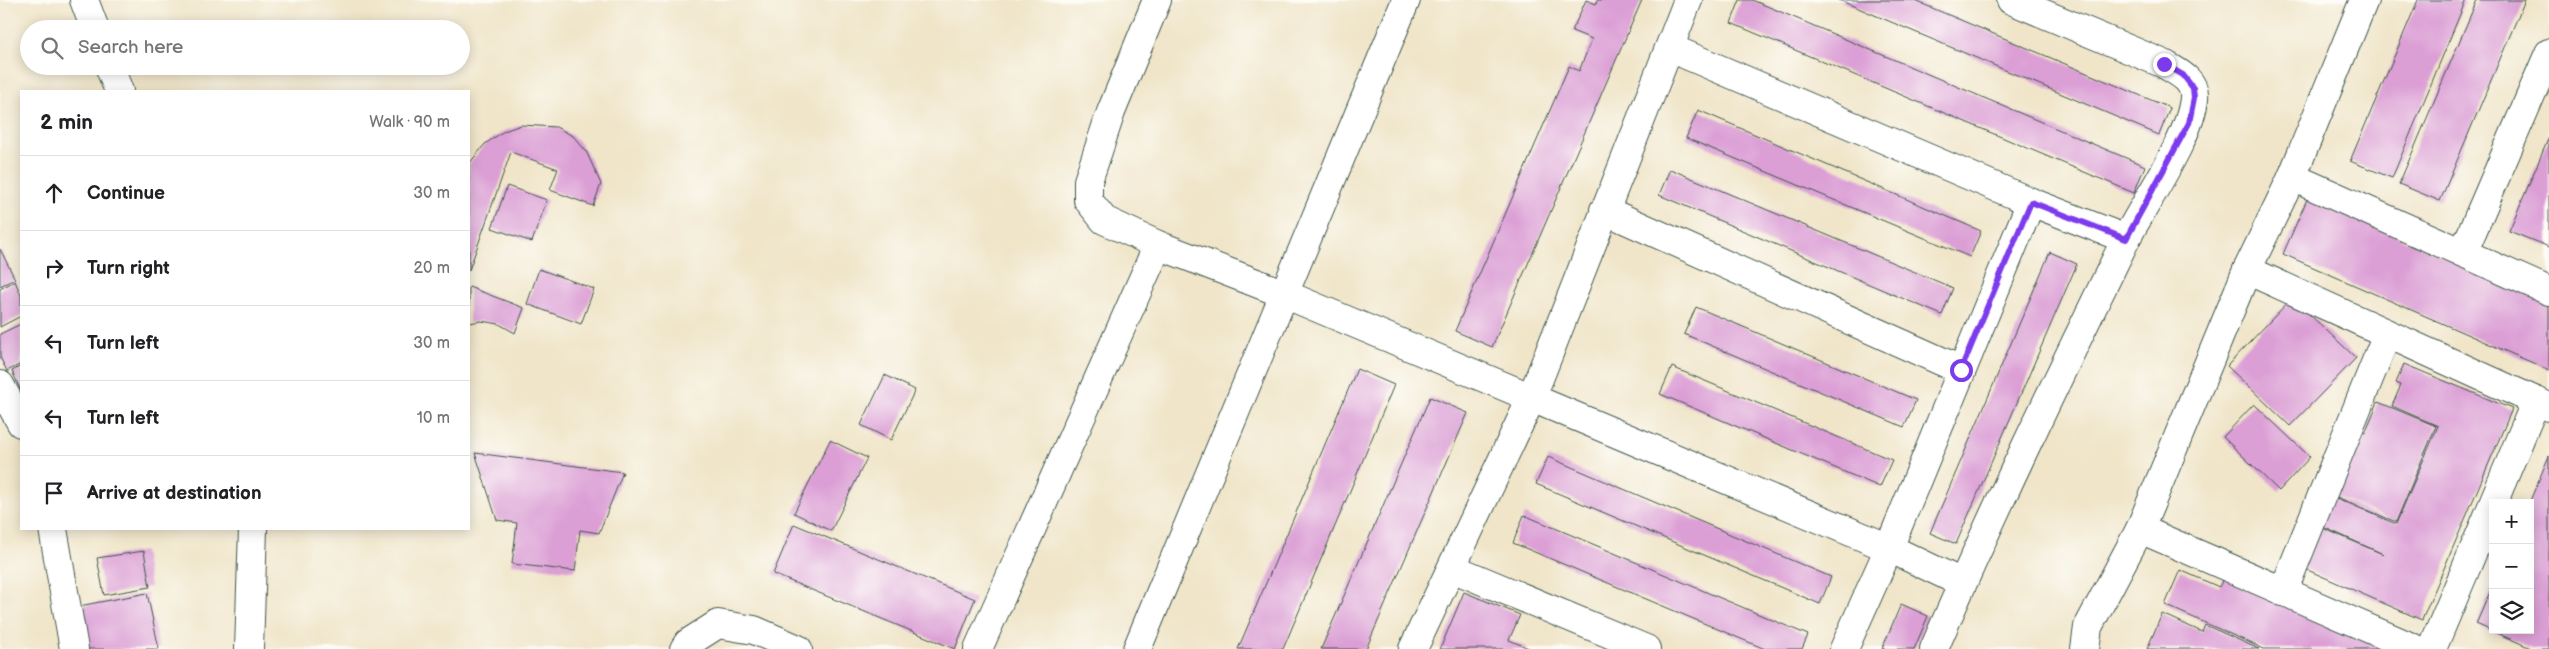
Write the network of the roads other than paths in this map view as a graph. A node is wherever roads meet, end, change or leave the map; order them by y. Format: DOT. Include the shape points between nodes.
graph roads {
  1 [pos="84,0"];
  2 [pos="1156,0"];
  3 [pos="1406,0"];
  4 [pos="1688,0"];
  5 [pos="2011,0"];
  6 [pos="2364,0"];
  7 [pos="92,20"];
  8 [pos="1670,48"];
  9 [pos="2549,53"];
  10 [pos="113,75"];
  11 [pos="119,90"];
  12 [pos="2292,177"];
  13 [pos="2031,202"];
  14 [pos="1604,210"];
  15 [pos="2126,239"];
  16 [pos="1158,245"];
  17 [pos="2463,253"];
  18 [pos="2247,270"];
  19 [pos="2549,291"];
  20 [pos="1282,293"];
  21 [pos="2387,334"];
  22 [pos="1961,370"];
  23 [pos="0,385"];
  24 [pos="1531,399"];
  25 [pos="2542,404"];
  26 [pos="20,421"];
  27 [pos="2495,499"];
  28 [pos="2489,513"];
  29 [pos="2140,529"];
  30 [pos="53,530"];
  31 [pos="253,530"];
  32 [pos="1889,548"];
  33 [pos="1452,568"];
  34 [pos="1962,583"];
  35 [pos="2283,592"];
  36 [pos="74,649"];
  37 [pos="249,649"];
  38 [pos="684,649"];
  39 [pos="798,649"];
  40 [pos="978,649"];
  41 [pos="1137,649"];
  42 [pos="1413,649"];
  43 [pos="1646,649"];
  44 [pos="1844,649"];
  45 [pos="1934,649"];
  46 [pos="2085,649"];
  47 [pos="2416,649"];
  48 [pos="2432,649"];
  1 -- 7 [label="street"];
  2 -- 16 [label="street" via="1111,112 1088,181 1088,200 1104,220"];
  3 -- 20 [label="street"];
  4 -- 8 [label="street"];
  5 -- 15 [label="street" via="2164,64 2183,75 2193,88 2189,123"];
  6 -- 12 [label="street"];
  8 -- 13 [label="street"];
  8 -- 14 [label="street"];
  9 -- 17 [label="street"];
  10 -- 11 [label="street"];
  12 -- 17 [label="street"];
  12 -- 18 [label="street"];
  13 -- 15 [label="street"];
  13 -- 22 [label="street"];
  14 -- 22 [label="street"];
  14 -- 24 [label="street"];
  15 -- 34 [label="street"];
  16 -- 20 [label="street"];
  16 -- 40 [label="street"];
  17 -- 19 [label="street"];
  18 -- 21 [label="street"];
  18 -- 29 [label="street"];
  20 -- 24 [label="street"];
  20 -- 41 [label="street"];
  21 -- 25 [label="street"];
  21 -- 35 [label="street"];
  22 -- 32 [label="street"];
  23 -- 26 [label="street"];
  24 -- 32 [label="street"];
  24 -- 33 [label="street"];
  25 -- 27 [label="street"];
  28 -- 48 [label="street"];
  29 -- 35 [label="street"];
  29 -- 46 [label="street" via="2088,627"];
  30 -- 36 [label="street"];
  31 -- 37 [label="street"];
  32 -- 34 [label="street"];
  32 -- 44 [label="street"];
  33 -- 42 [label="street"];
  33 -- 43 [label="street"];
  34 -- 45 [label="street"];
  35 -- 47 [label="street"];
  38 -- 39 [label="street" via="718,624 754,630"];
}
